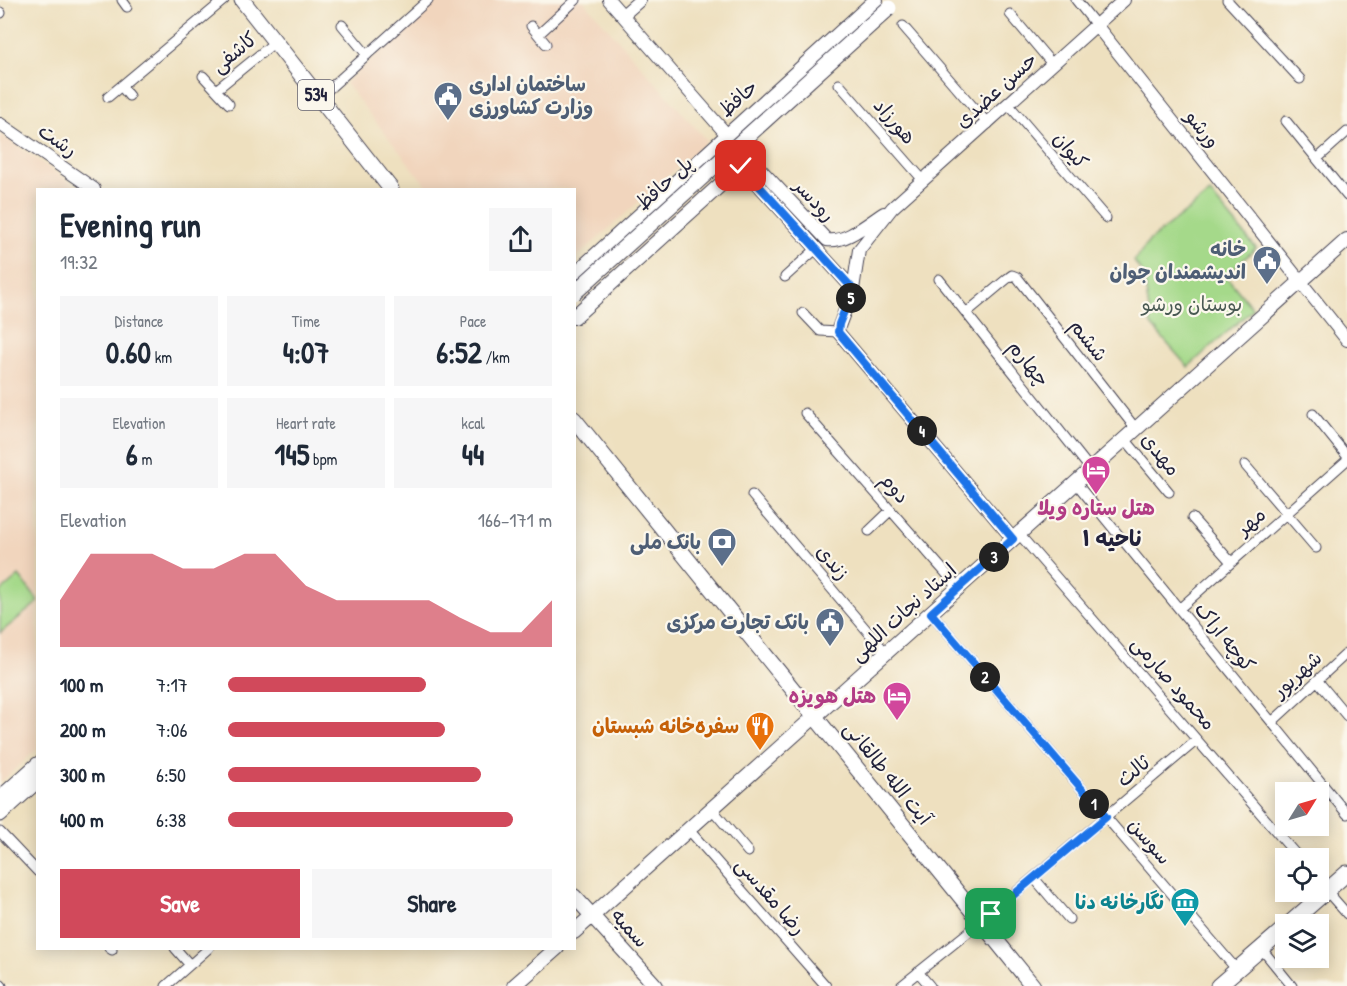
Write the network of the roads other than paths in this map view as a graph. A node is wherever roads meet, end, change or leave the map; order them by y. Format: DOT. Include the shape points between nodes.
graph roads {
  1 [pos="224,0"];
  2 [pos="242,0"];
  3 [pos="428,0"];
  4 [pos="576,0"];
  5 [pos="609,0"];
  6 [pos="640,0"];
  7 [pos="1076,0"];
  8 [pos="1124,0"];
  9 [pos="1227,0"];
  10 [pos="888,3"];
  11 [pos="1010,14"];
  12 [pos="623,15"];
  13 [pos="342,25"];
  14 [pos="1096,25"];
  15 [pos="531,26"];
  16 [pos="903,26"];
  17 [pos="539,34"];
  18 [pos="275,42"];
  19 [pos="546,44"];
  20 [pos="367,54"];
  21 [pos="1053,64"];
  22 [pos="203,76"];
  23 [pos="1300,79"];
  24 [pos="839,84"];
  25 [pos="122,86"];
  26 [pos="216,90"];
  27 [pos="108,96"];
  28 [pos="129,96"];
  29 [pos="319,98"];
  30 [pos="229,104"];
  31 [pos="1009,105"];
  32 [pos="1286,121"];
  33 [pos="0,124"];
  34 [pos="988,124"];
  35 [pos="1347,132"];
  36 [pos="728,136"];
  37 [pos="1317,159"];
  38 [pos="745,162"];
  39 [pos="923,180"];
  40 [pos="93,188"];
  41 [pos="390,188"];
  42 [pos="1347,196"];
  43 [pos="892,208"];
  44 [pos="1106,218"];
  45 [pos="620,234"];
  46 [pos="1347,240"];
  47 [pos="816,249"];
  48 [pos="640,258"];
  49 [pos="579,272"];
  50 [pos="785,277"];
  51 [pos="939,279"];
  52 [pos="1300,282"];
  53 [pos="576,287"];
  54 [pos="853,289"];
  55 [pos="576,291"];
  56 [pos="603,292"];
  57 [pos="803,313"];
  58 [pos="966,313"];
  59 [pos="576,315"];
  60 [pos="838,332"];
  61 [pos="1347,340"];
  62 [pos="805,413"];
  63 [pos="1312,414"];
  64 [pos="576,421"];
  65 [pos="1131,434"];
  66 [pos="1347,456"];
  67 [pos="1347,460"];
  68 [pos="1245,465"];
  69 [pos="1091,470"];
  70 [pos="1076,483"];
  71 [pos="1169,492"];
  72 [pos="752,495"];
  73 [pos="891,510"];
  74 [pos="1286,513"];
  75 [pos="1192,518"];
  76 [pos="869,531"];
  77 [pos="1016,537"];
  78 [pos="1316,548"];
  79 [pos="1231,562"];
  80 [pos="959,588"];
  81 [pos="1179,609"];
  82 [pos="931,613"];
  83 [pos="886,653"];
  84 [pos="1347,653"];
  85 [pos="1317,680"];
  86 [pos="1347,716"];
  87 [pos="815,717"];
  88 [pos="1272,722"];
  89 [pos="1197,740"];
  90 [pos="36,767"];
  91 [pos="36,782"];
  92 [pos="0,798"];
  93 [pos="712,809"];
  94 [pos="0,814"];
  95 [pos="1347,814"];
  96 [pos="1106,817"];
  97 [pos="689,830"];
  98 [pos="0,832"];
  99 [pos="1290,848"];
  100 [pos="748,852"];
  101 [pos="36,870"];
  102 [pos="1347,873"];
  103 [pos="1034,878"];
  104 [pos="1329,883"];
  105 [pos="1329,893"];
  106 [pos="576,898"];
  107 [pos="1308,902"];
  108 [pos="1297,914"];
  109 [pos="1347,914"];
  110 [pos="593,916"];
  111 [pos="1070,919"];
  112 [pos="981,922"];
  113 [pos="576,930"];
  114 [pos="1275,936"];
  115 [pos="1261,948"];
  116 [pos="177,950"];
  117 [pos="207,950"];
  118 [pos="555,950"];
  119 [pos="190,965"];
  120 [pos="1237,970"];
  121 [pos="918,972"];
  122 [pos="166,986"];
  123 [pos="514,986"];
  124 [pos="656,986"];
  125 [pos="826,986"];
  126 [pos="901,986"];
  127 [pos="930,986"];
  128 [pos="1033,986"];
  129 [pos="1218,986"];
  130 [pos="1292,986"];
  1 -- 25 [label="street"];
  2 -- 18 [label="main road, 534"];
  3 -- 20 [label="street"];
  4 -- 17 [label="street"];
  5 -- 12 [label="street"];
  6 -- 12 [label="street"];
  7 -- 14 [label="street, ورشو"];
  8 -- 14 [label="street, حسن عضدی"];
  9 -- 23 [label="street"];
  10 -- 36 [label="main road, حافظ"];
  10 -- 55 [label="main road, پل حافظ, bridge"];
  11 -- 21 [label="street"];
  12 -- 36 [label="street"];
  13 -- 20 [label="street"];
  14 -- 21 [label="street, حسن عضدی"];
  14 -- 52 [label="street, ورشو"];
  15 -- 17 [label="street"];
  16 -- 34 [label="street"];
  17 -- 19 [label="street"];
  18 -- 26 [label="street, کاشفی"];
  18 -- 29 [label="main road, 534"];
  20 -- 29 [label="street"];
  21 -- 31 [label="street, حسن عضدی"];
  22 -- 26 [label="street"];
  24 -- 39 [label="street, هورزاد"];
  25 -- 27 [label="street"];
  25 -- 28 [label="street"];
  26 -- 30 [label="street"];
  29 -- 41 [label="main road, 534"];
  31 -- 34 [label="street, حسن عضدی"];
  31 -- 44 [label="street, کیوان"];
  32 -- 37 [label="street"];
  33 -- 40 [label="street, رشت"];
  34 -- 39 [label="street, حسن عضدی"];
  35 -- 37 [label="street"];
  36 -- 38 [label="main road"];
  36 -- 45 [label="main road, حافظ"];
  37 -- 42 [label="street"];
  38 -- 43 [label="street, رودسر" via="827,240 848,236"];
  38 -- 47 [label="street, رودسر"];
  38 -- 48 [label="main road"];
  39 -- 43 [label="street, حسن عضدی"];
  43 -- 54 [label="street" via="859,250"];
  45 -- 48 [label="main road" via="630,231 640,235 645,244"];
  45 -- 49 [label="main road, حافظ"];
  46 -- 52 [label="main road, استاد نجات اللهی"];
  47 -- 50 [label="street"];
  47 -- 54 [label="street, رودسر"];
  48 -- 56 [label="main road"];
  51 -- 58 [label="street, چهارم"];
  52 -- 61 [label="street, ورشو"];
  52 -- 65 [label="main road, استاد نجات اللهی"];
  53 -- 56 [label="main road" via="587,297"];
  54 -- 60 [label="street"];
  56 -- 59 [label="main road"];
  57 -- 60 [label="street" via="820,331"];
  58 -- 65 [label="street, ششم" via="1012,275 1017,277"];
  58 -- 69 [label="street, چهارم"];
  60 -- 77 [label="street, محمود صارمی"];
  62 -- 73 [label="street, دوم"];
  63 -- 66 [label="street"];
  64 -- 87 [label="main road, آیت الله طالقانی"];
  65 -- 69 [label="main road, استاد نجات اللهی"];
  65 -- 71 [label="street, مهدی"];
  67 -- 74 [label="street, مهر"];
  68 -- 74 [label="street"];
  69 -- 70 [label="main road, استاد نجات اللهی"];
  70 -- 77 [label="main road, استاد نجات اللهی"];
  70 -- 81 [label="street, کوچه اراک"];
  72 -- 83 [label="street, زندی"];
  73 -- 76 [label="street"];
  73 -- 80 [label="street, دوم"];
  74 -- 78 [label="street"];
  74 -- 79 [label="street, مهر"];
  75 -- 79 [label="street"];
  77 -- 80 [label="main road, استاد نجات اللهی"];
  77 -- 89 [label="street, محمود صارمی"];
  79 -- 81 [label="street, مهر"];
  80 -- 82 [label="main road, استاد نجات اللهی"];
  81 -- 88 [label="street, کوچه اراک"];
  82 -- 83 [label="main road, استاد نجات اللهی"];
  82 -- 96 [label="street, سوسن"];
  83 -- 87 [label="main road, استاد نجات اللهی"];
  84 -- 85 [label="street, شهریور"];
  85 -- 86 [label="street"];
  85 -- 88 [label="street, شهریور"];
  87 -- 93 [label="main road, استاد نجات اللهی"];
  87 -- 112 [label="main road, آیت الله طالقانی"];
  88 -- 95 [label="street, کوچه اراک"];
  89 -- 96 [label="street, ثالث"];
  89 -- 99 [label="street, محمود صارمی"];
  90 -- 92 [label="main road"];
  91 -- 94 [label="main road"];
  93 -- 97 [label="main road, استاد نجات اللهی"];
  93 -- 100 [label="street"];
  96 -- 103 [label="street, ثالث"];
  96 -- 120 [label="street, سوسن"];
  97 -- 110 [label="main road, استاد نجات اللهی"];
  97 -- 125 [label="street, رضا مقدسی"];
  98 -- 101 [label="street"];
  102 -- 104 [label="main road"];
  103 -- 111 [label="street"];
  103 -- 112 [label="street, ثالث"];
  105 -- 109 [label="street"];
  106 -- 110 [label="main road, سمیه"];
  107 -- 108 [label="main road"];
  110 -- 113 [label="main road, استاد نجات اللهی"];
  110 -- 124 [label="main road, سمیه"];
  112 -- 121 [label="street, ثالث"];
  112 -- 128 [label="main road, آیت الله طالقانی"];
  114 -- 115 [label="main road"];
  115 -- 120 [label="main road"];
  115 -- 130 [label="street"];
  116 -- 119 [label="street"];
  117 -- 119 [label="street"];
  118 -- 123 [label="main road"];
  119 -- 122 [label="street"];
  120 -- 129 [label="main road"];
  121 -- 126 [label="street, ثالث"];
  121 -- 127 [label="street"];
}
